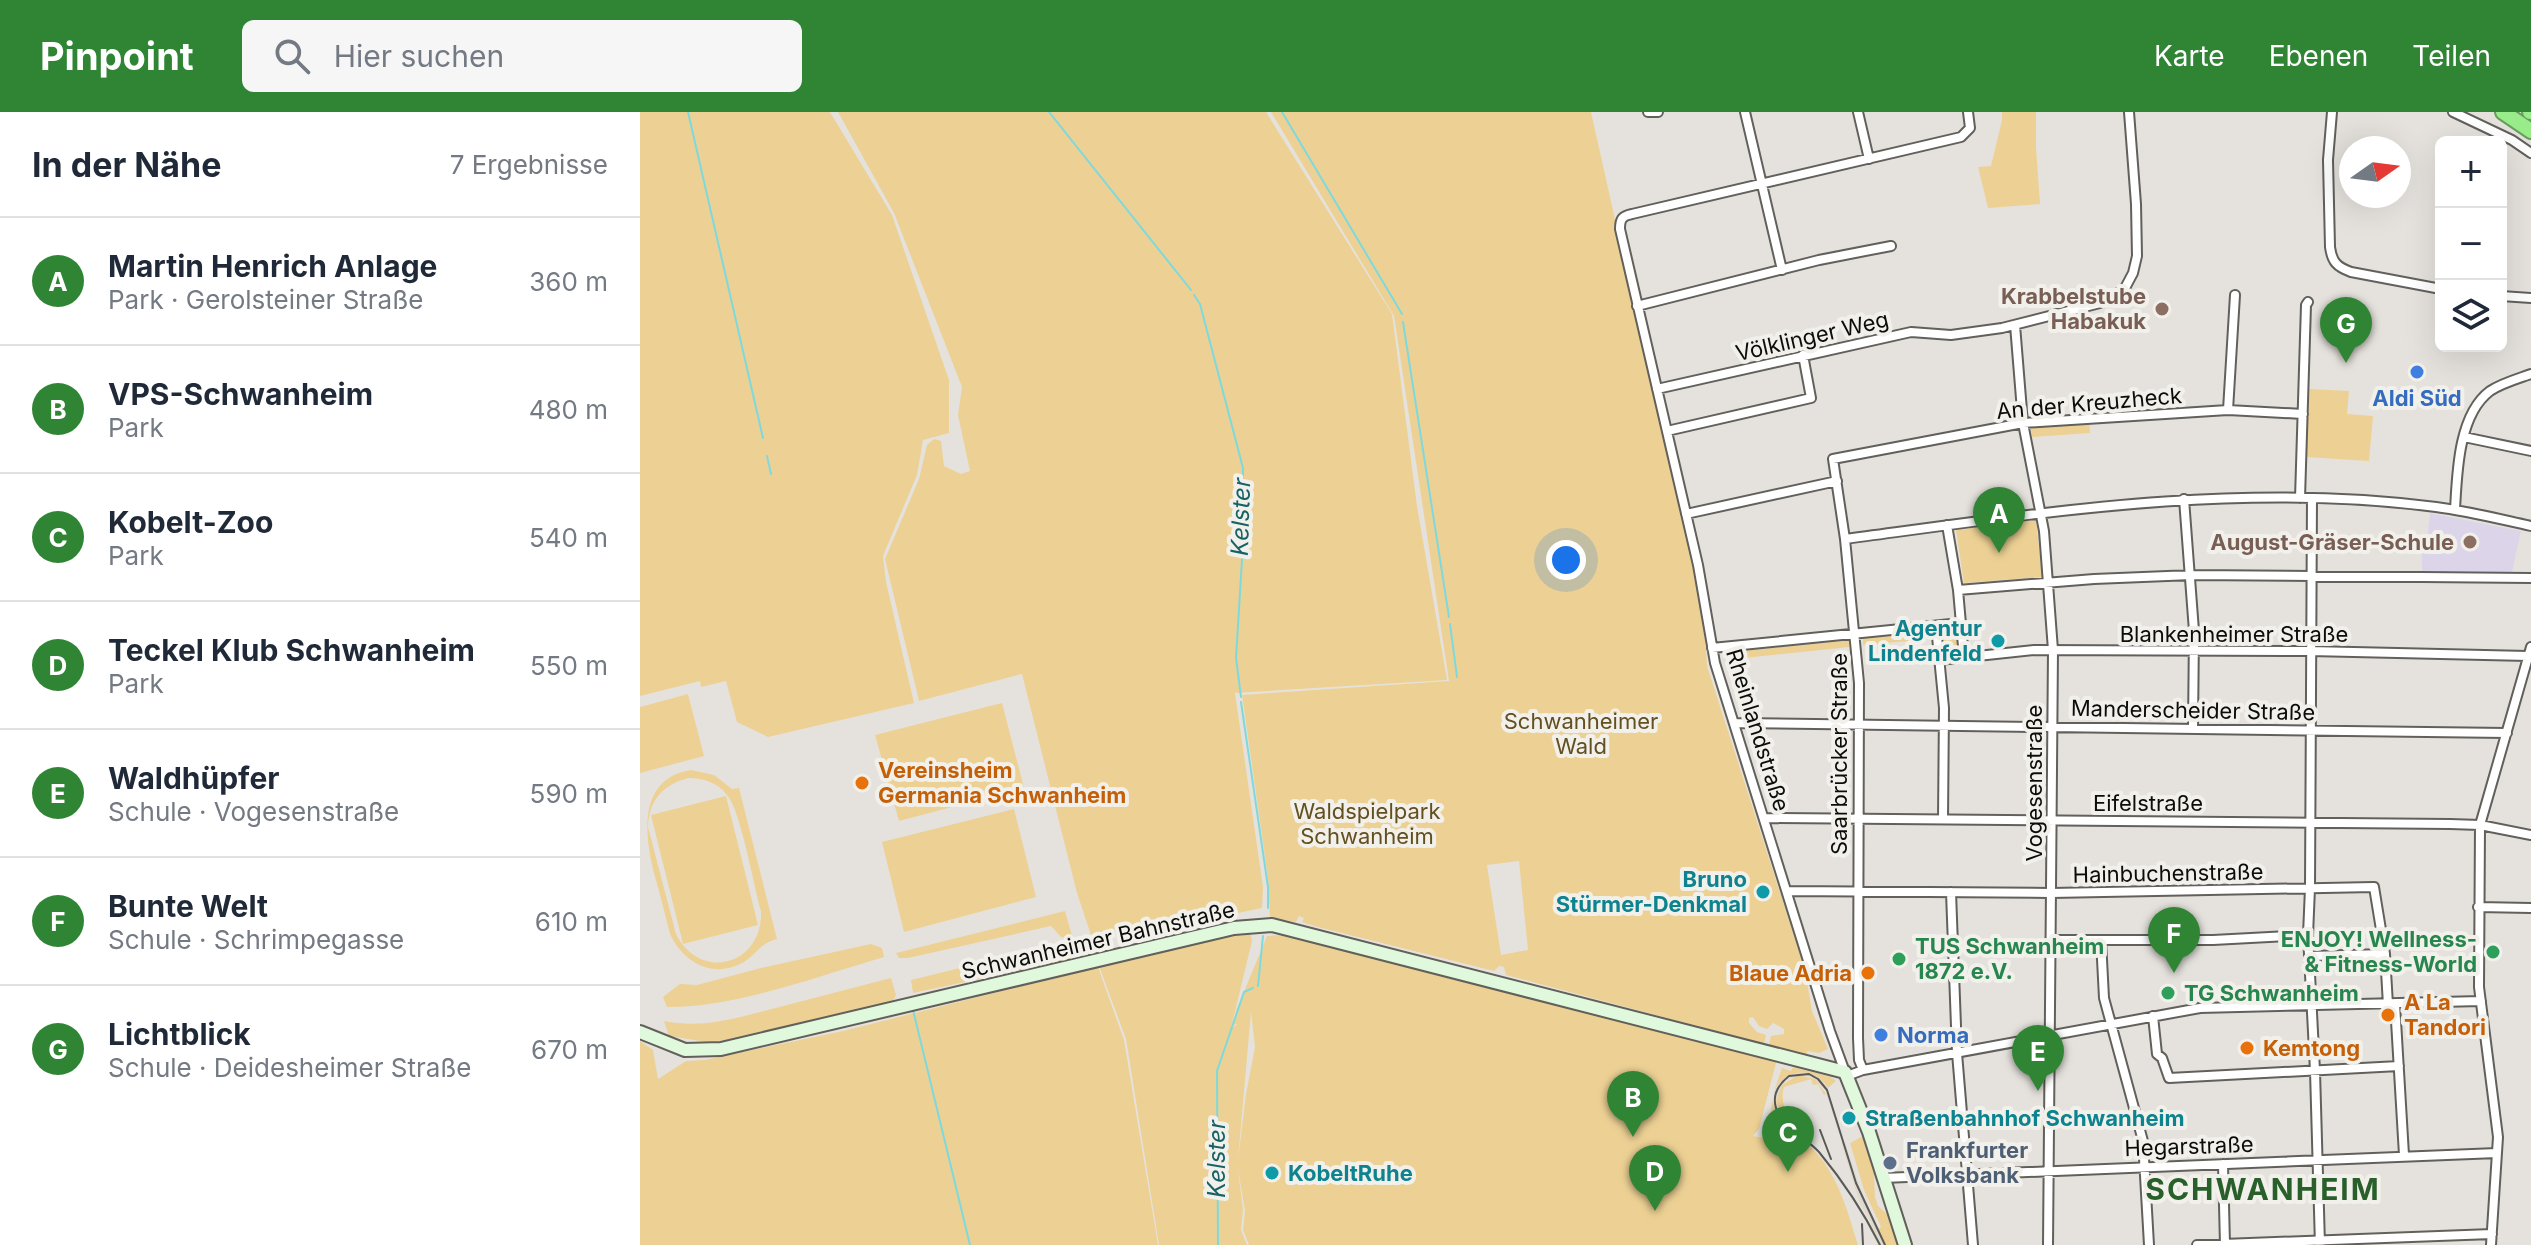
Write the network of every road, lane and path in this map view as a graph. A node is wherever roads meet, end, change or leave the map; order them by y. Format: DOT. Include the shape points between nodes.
graph roads {
  1 [pos="1648,112"];
  2 [pos="1658,112"];
  3 [pos="1745,112"];
  4 [pos="1858,112"];
  5 [pos="1968,112"];
  6 [pos="2129,112"];
  7 [pos="2332,112"];
  8 [pos="2453,112"];
  9 [pos="2503,112"];
  10 [pos="2531,131"];
  11 [pos="2531,153"];
  12 [pos="1869,159"];
  13 [pos="1761,184"];
  14 [pos="1891,246"];
  15 [pos="1782,270"];
  16 [pos="2435,288"];
  17 [pos="2235,295"];
  18 [pos="2507,296"];
  19 [pos="2531,298"];
  20 [pos="2308,302"];
  21 [pos="1637,306"];
  22 [pos="2015,325"];
  23 [pos="1803,355"];
  24 [pos="2531,374"];
  25 [pos="1657,389"];
  26 [pos="2228,410"];
  27 [pos="2303,414"];
  28 [pos="2023,423"];
  29 [pos="1667,431"];
  30 [pos="2464,437"];
  31 [pos="2531,451"];
  32 [pos="1833,459"];
  33 [pos="1837,481"];
  34 [pos="2300,498"];
  35 [pos="2312,498"];
  36 [pos="2184,499"];
  37 [pos="2455,510"];
  38 [pos="2042,512"];
  39 [pos="1686,514"];
  40 [pos="1947,525"];
  41 [pos="2531,526"];
  42 [pos="1845,539"];
  43 [pos="2192,575"];
  44 [pos="2312,575"];
  45 [pos="2531,578"];
  46 [pos="2049,583"];
  47 [pos="1958,590"];
  48 [pos="1961,623"];
  49 [pos="1936,626"];
  50 [pos="1856,633"];
  51 [pos="1712,648"];
  52 [pos="2053,650"];
  53 [pos="2310,651"];
  54 [pos="2194,652"];
  55 [pos="2530,652"];
  56 [pos="1964,658"];
  57 [pos="1940,660"];
  58 [pos="1734,723"];
  59 [pos="1859,723"];
  60 [pos="1944,724"];
  61 [pos="2052,726"];
  62 [pos="2193,728"];
  63 [pos="2311,730"];
  64 [pos="2507,733"];
  65 [pos="1764,818"];
  66 [pos="1859,818"];
  67 [pos="1943,819"];
  68 [pos="2052,821"];
  69 [pos="2309,822"];
  70 [pos="2480,825"];
  71 [pos="2531,835"];
  72 [pos="2310,888"];
  73 [pos="1787,891"];
  74 [pos="1858,892"];
  75 [pos="1951,892"];
  76 [pos="2051,893"];
  77 [pos="2478,907"];
  78 [pos="2531,908"];
  79 [pos="2308,935"];
  80 [pos="2050,940"];
  81 [pos="2101,940"];
  82 [pos="2385,954"];
  83 [pos="2309,956"];
  84 [pos="2481,1001"];
  85 [pos="2392,1005"];
  86 [pos="2311,1007"];
  87 [pos="2153,1016"];
  88 [pos="2111,1025"];
  89 [pos="640,1032"];
  90 [pos="2051,1037"];
  91 [pos="1858,1051"];
  92 [pos="1957,1053"];
  93 [pos="1839,1059"];
  94 [pos="2399,1066"];
  95 [pos="1863,1070"];
  96 [pos="2315,1071"];
  97 [pos="1846,1074"];
  98 [pos="2497,1153"];
  99 [pos="2404,1155"];
  100 [pos="2318,1159"];
  101 [pos="2223,1164"];
  102 [pos="2145,1165"];
  103 [pos="2048,1169"];
  104 [pos="1966,1173"];
  105 [pos="1883,1178"];
  106 [pos="2492,1234"];
  107 [pos="2320,1242"];
  108 [pos="2225,1244"];
  109 [pos="1905,1245"];
  110 [pos="1973,1245"];
  111 [pos="2048,1245"];
  112 [pos="2149,1245"];
  113 [pos="2197,1245"];
  114 [pos="2491,1245"];
  1 -- 2 [label="street"];
  3 -- 13 [label="street"];
  4 -- 12 [label="street"];
  5 -- 12 [label="street" via="1970,128 1961,137"];
  6 -- 22 [label="street, Völklinger Weg" via="2137,243 2130,282 2100,303"];
  7 -- 16 [label="street" via="2328,160 2333,260 2351,272"];
  8 -- 11 [label="street"];
  9 -- 10 [label="highway"];
  12 -- 13 [label="street"];
  13 -- 15 [label="street"];
  13 -- 21 [label="street, Rheinlandstraße" via="1624,216 1620,229"];
  14 -- 15 [label="street"];
  15 -- 21 [label="street"];
  17 -- 26 [label="street"];
  18 -- 19 [label="street"];
  20 -- 27 [label="street"];
  21 -- 25 [label="street, Rheinlandstraße"];
  22 -- 23 [label="street, Völklinger Weg" via="1951,335 1911,332"];
  22 -- 28 [label="street, Vogesenstraße"];
  23 -- 25 [label="street, Völklinger Weg"];
  23 -- 29 [label="street" via="1811,398"];
  24 -- 30 [label="street" via="2483,397"];
  25 -- 29 [label="street, Rheinlandstraße"];
  26 -- 27 [label="street, An der Kreuzheck"];
  26 -- 28 [label="street, An der Kreuzheck"];
  27 -- 34 [label="street"];
  28 -- 32 [label="street, An der Kreuzheck"];
  28 -- 38 [label="street, Vogesenstraße"];
  29 -- 39 [label="street, Rheinlandstraße"];
  30 -- 31 [label="street"];
  30 -- 37 [label="street"];
  32 -- 33 [label="street, Saarbrücker Straße"];
  33 -- 39 [label="street"];
  33 -- 42 [label="street, Saarbrücker Straße"];
  34 -- 35 [label="street"];
  34 -- 36 [label="street"];
  35 -- 37 [label="street"];
  35 -- 44 [label="street"];
  36 -- 38 [label="street"];
  36 -- 43 [label="street"];
  37 -- 41 [label="street"];
  38 -- 40 [label="street"];
  38 -- 46 [label="street, Vogesenstraße"];
  39 -- 51 [label="street, Rheinlandstraße"];
  40 -- 42 [label="street"];
  40 -- 47 [label="street"];
  42 -- 50 [label="street, Saarbrücker Straße"];
  43 -- 44 [label="street"];
  43 -- 46 [label="street"];
  43 -- 54 [label="street"];
  44 -- 45 [label="street"];
  44 -- 53 [label="street"];
  46 -- 47 [label="street"];
  46 -- 52 [label="street, Vogesenstraße"];
  47 -- 48 [label="street"];
  48 -- 49 [label="street"];
  48 -- 56 [label="street"];
  49 -- 50 [label="street"];
  49 -- 57 [label="street"];
  50 -- 51 [label="street"];
  50 -- 59 [label="street, Saarbrücker Straße"];
  51 -- 58 [label="street, Rheinlandstraße"];
  52 -- 54 [label="street, Blankenheimer Straße"];
  52 -- 56 [label="street, Blankenheimer Straße"];
  52 -- 61 [label="street, Vogesenstraße"];
  53 -- 54 [label="street, Blankenheimer Straße"];
  53 -- 55 [label="street, Blankenheimer Straße"];
  53 -- 63 [label="street"];
  54 -- 62 [label="street"];
  55 -- 64 [label="street"];
  56 -- 57 [label="street, Blankenheimer Straße"];
  57 -- 60 [label="street"];
  58 -- 59 [label="street, Manderscheider Straße"];
  58 -- 65 [label="street, Rheinlandstraße"];
  59 -- 60 [label="street, Manderscheider Straße"];
  59 -- 66 [label="street, Saarbrücker Straße"];
  60 -- 61 [label="street, Manderscheider Straße"];
  60 -- 67 [label="street"];
  61 -- 62 [label="street, Manderscheider Straße"];
  61 -- 68 [label="street, Vogesenstraße"];
  62 -- 63 [label="street, Manderscheider Straße"];
  63 -- 64 [label="street, Manderscheider Straße"];
  63 -- 69 [label="street"];
  64 -- 70 [label="street"];
  65 -- 66 [label="street, Eifelstraße"];
  65 -- 73 [label="street, Rheinlandstraße"];
  66 -- 67 [label="street, Eifelstraße"];
  66 -- 74 [label="street, Saarbrücker Straße"];
  67 -- 68 [label="street, Eifelstraße"];
  68 -- 69 [label="street, Eifelstraße"];
  68 -- 76 [label="street, Vogesenstraße"];
  69 -- 70 [label="street, Eifelstraße"];
  69 -- 72 [label="street"];
  70 -- 71 [label="street, Eifelstraße"];
  70 -- 77 [label="street"];
  72 -- 76 [label="street, Hainbuchenstraße"];
  72 -- 79 [label="street"];
  72 -- 82 [label="street, Hainbuchenstraße" via="2374,887"];
  73 -- 74 [label="street, Hainbuchenstraße"];
  73 -- 93 [label="street, Rheinlandstraße"];
  74 -- 75 [label="street, Hainbuchenstraße"];
  74 -- 91 [label="street, Saarbrücker Straße"];
  75 -- 76 [label="street, Hainbuchenstraße"];
  75 -- 92 [label="street"];
  76 -- 80 [label="street, Vogesenstraße"];
  77 -- 78 [label="street"];
  77 -- 84 [label="street"];
  79 -- 81 [label="street"];
  79 -- 83 [label="street"];
  80 -- 81 [label="street"];
  80 -- 90 [label="street, Vogesenstraße"];
  81 -- 88 [label="street" via="2102,987"];
  82 -- 83 [label="street"];
  82 -- 85 [label="street"];
  83 -- 86 [label="street"];
  84 -- 85 [label="street"];
  84 -- 98 [label="street"];
  85 -- 86 [label="street"];
  85 -- 94 [label="street"];
  86 -- 87 [label="street" via="2200,1008"];
  86 -- 96 [label="street"];
  87 -- 88 [label="street"];
  87 -- 96 [label="street" via="2157,1054 2169,1078"];
  88 -- 90 [label="street"];
  88 -- 102 [label="street" via="2137,1109"];
  89 -- 97 [label="street, Schwanheimer Bahnstraße" via="685,1050 721,1049 1263,924"];
  90 -- 92 [label="street"];
  90 -- 103 [label="street, Vogesenstraße"];
  91 -- 93 [label="street"];
  91 -- 95 [label="street, Saarbrücker Straße"];
  92 -- 95 [label="street"];
  92 -- 104 [label="street"];
  93 -- 97 [label="street, Rheinlandstraße"];
  94 -- 96 [label="street"];
  94 -- 99 [label="street"];
  95 -- 97 [label="street"];
  96 -- 100 [label="street"];
  97 -- 105 [label="street, Rheinlandstraße"];
  98 -- 99 [label="street, Hegarstraße"];
  98 -- 106 [label="street"];
  99 -- 100 [label="street, Hegarstraße"];
  100 -- 101 [label="street, Hegarstraße"];
  100 -- 107 [label="street"];
  101 -- 102 [label="street, Hegarstraße"];
  101 -- 108 [label="street"];
  102 -- 103 [label="street, Hegarstraße"];
  102 -- 112 [label="street"];
  103 -- 104 [label="street, Hegarstraße"];
  103 -- 111 [label="street, Vogesenstraße"];
  104 -- 105 [label="street, Hegarstraße"];
  104 -- 110 [label="street"];
  105 -- 109 [label="street, Rheinlandstraße"];
  106 -- 107 [label="street"];
  106 -- 114 [label="street"];
  107 -- 108 [label="street"];
  108 -- 113 [label="street"];
}
